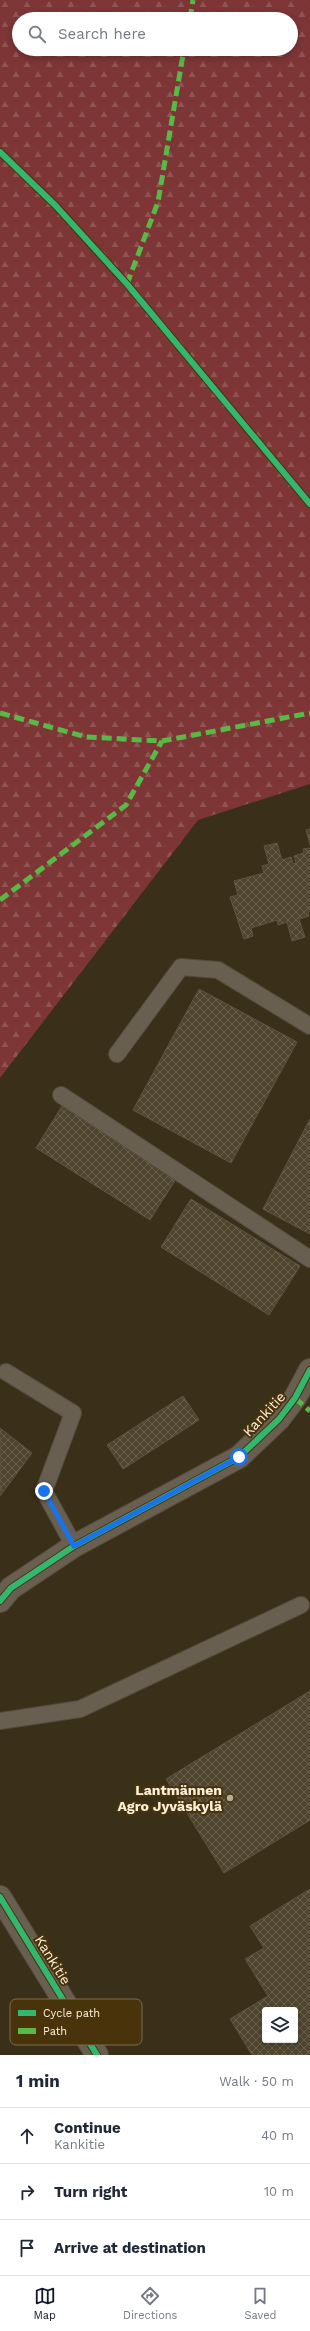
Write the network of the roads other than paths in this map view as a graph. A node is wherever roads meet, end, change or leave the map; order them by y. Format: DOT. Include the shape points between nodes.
graph roads {
  1 [pos="310,1026"];
  2 [pos="117,1054"];
  3 [pos="61,1095"];
  4 [pos="310,1259"];
  5 [pos="310,1370"];
  6 [pos="6,1372"];
  7 [pos="74,1546"];
  8 [pos="0,1601"];
  9 [pos="301,1605"];
  10 [pos="0,1721"];
  11 [pos="0,1897"];
  12 [pos="63,1999"];
  13 [pos="91,2045"];
  14 [pos="97,2055"];
  1 -- 2 [label="lane" via="218,970 181,967"];
  3 -- 4 [label="lane"];
  5 -- 7 [label="street, Kankitie" via="295,1398 279,1419 239,1457"];
  6 -- 7 [label="lane" via="73,1413 44,1491"];
  7 -- 8 [label="street, Kankitie" via="10,1588"];
  9 -- 10 [label="lane" via="80,1709"];
  11 -- 12 [label="street, Kankitie"];
  13 -- 14 [label="street, Kankitie"];
}
